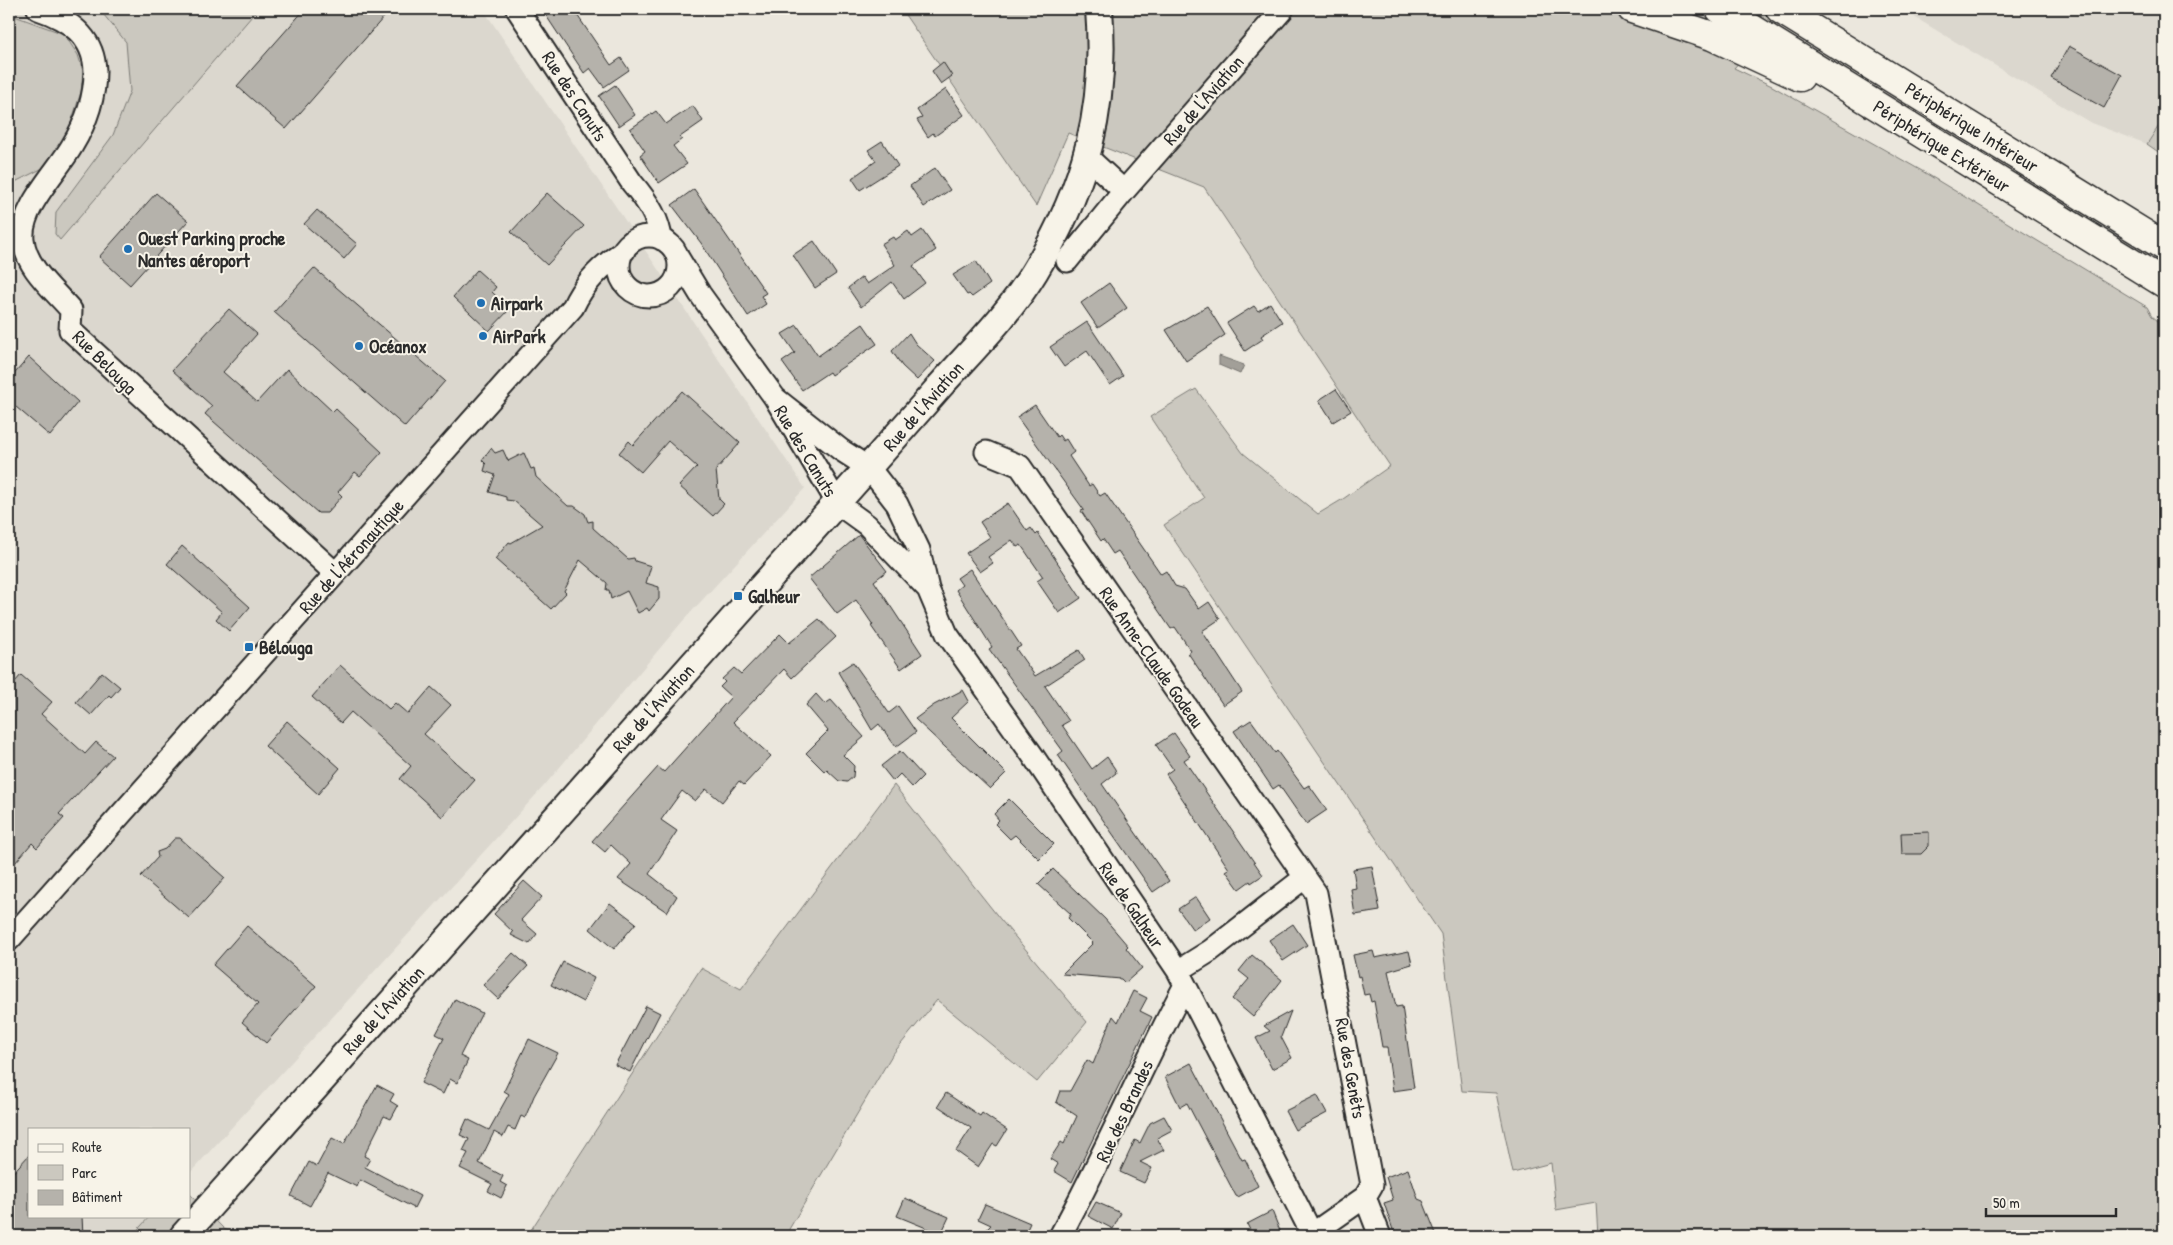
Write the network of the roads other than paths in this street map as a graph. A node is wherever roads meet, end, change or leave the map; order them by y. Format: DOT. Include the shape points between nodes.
graph roads {
  1 [pos="38,9"];
  2 [pos="517,9"];
  3 [pos="1099,9"];
  4 [pos="1283,9"];
  5 [pos="1632,9"];
  6 [pos="1720,9"];
  7 [pos="1780,9"];
  8 [pos="1883,110"];
  9 [pos="1087,157"];
  10 [pos="632,182"];
  11 [pos="1124,191"];
  12 [pos="661,238"];
  13 [pos="631,245"];
  14 [pos="2164,246"];
  15 [pos="677,256"];
  16 [pos="1067,261"];
  17 [pos="623,281"];
  18 [pos="2164,284"];
  19 [pos="573,307"];
  20 [pos="775,398"];
  21 [pos="986,452"];
  22 [pos="869,468"];
  23 [pos="838,504"];
  24 [pos="335,573"];
  25 [pos="928,589"];
  26 [pos="1304,878"];
  27 [pos="9,940"];
  28 [pos="1182,978"];
  29 [pos="1365,1197"];
  30 [pos="1312,1235"];
  31 [pos="183,1236"];
  32 [pos="1060,1236"];
  33 [pos="1380,1236"];
  1 -- 24 [label="street, Rue Belouga" via="60,16 83,35 94,58 95,77 80,134 25,221 23,238 31,263 71,310 70,330"];
  2 -- 10 [label="street, Rue des Canuts"];
  3 -- 9 [label="street, Rue de l'Aviation" via="1098,96"];
  4 -- 11 [label="street, Rue de l'Aviation"];
  5 -- 8 [label="highway" via="1688,27 1783,67 1851,106"];
  6 -- 8 [label="highway, Périphérique Extérieur"];
  7 -- 14 [label="highway, Périphérique Intérieur"];
  8 -- 18 [label="highway, Périphérique Extérieur"];
  9 -- 11 [label="street"];
  9 -- 22 [label="street, Rue de l'Aviation" via="1049,246 1015,301"];
  10 -- 12 [label="street, Rue des Canuts" via="646,198"];
  10 -- 13 [label="street, Rue des Canuts" via="638,201"];
  11 -- 16 [label="street, Rue de l'Aviation"];
  12 -- 13 [label="street" via="653,236"];
  12 -- 15 [label="street" via="674,248"];
  13 -- 17 [label="street" via="619,266"];
  13 -- 19 [label="street, Rue de l'Aéronautique" via="607,262 586,284"];
  15 -- 17 [label="street" via="680,268 676,280 658,295 642,296"];
  15 -- 20 [label="street, Rue des Canuts" via="700,294"];
  17 -- 19 [label="street, Rue de l'Aéronautique" via="603,285"];
  19 -- 24 [label="street, Rue de l'Aéronautique"];
  20 -- 22 [label="street, Rue des Canuts"];
  20 -- 23 [label="street, Rue des Canuts"];
  21 -- 26 [label="street, Rue Anne-Claude Godeau" via="1020,466"];
  22 -- 23 [label="street, Rue de l'Aviation"];
  22 -- 25 [label="street, Rue de Galheur" via="896,504 919,550"];
  23 -- 25 [label="street, Rue de Galheur" via="867,525"];
  23 -- 31 [label="street, Rue de l'Aviation"];
  24 -- 27 [label="street, Rue de l'Aéronautique"];
  25 -- 28 [label="street, Rue de Galheur" via="947,634"];
  26 -- 28 [label="street" via="1210,951"];
  26 -- 29 [label="street, Rue des Genêts" via="1316,893 1346,1037 1372,1185"];
  28 -- 30 [label="street, Rue de Galheur"];
  28 -- 32 [label="street, Rue des Brandes" via="1096,1171"];
  29 -- 30 [label="street"];
  29 -- 33 [label="street"];
}
